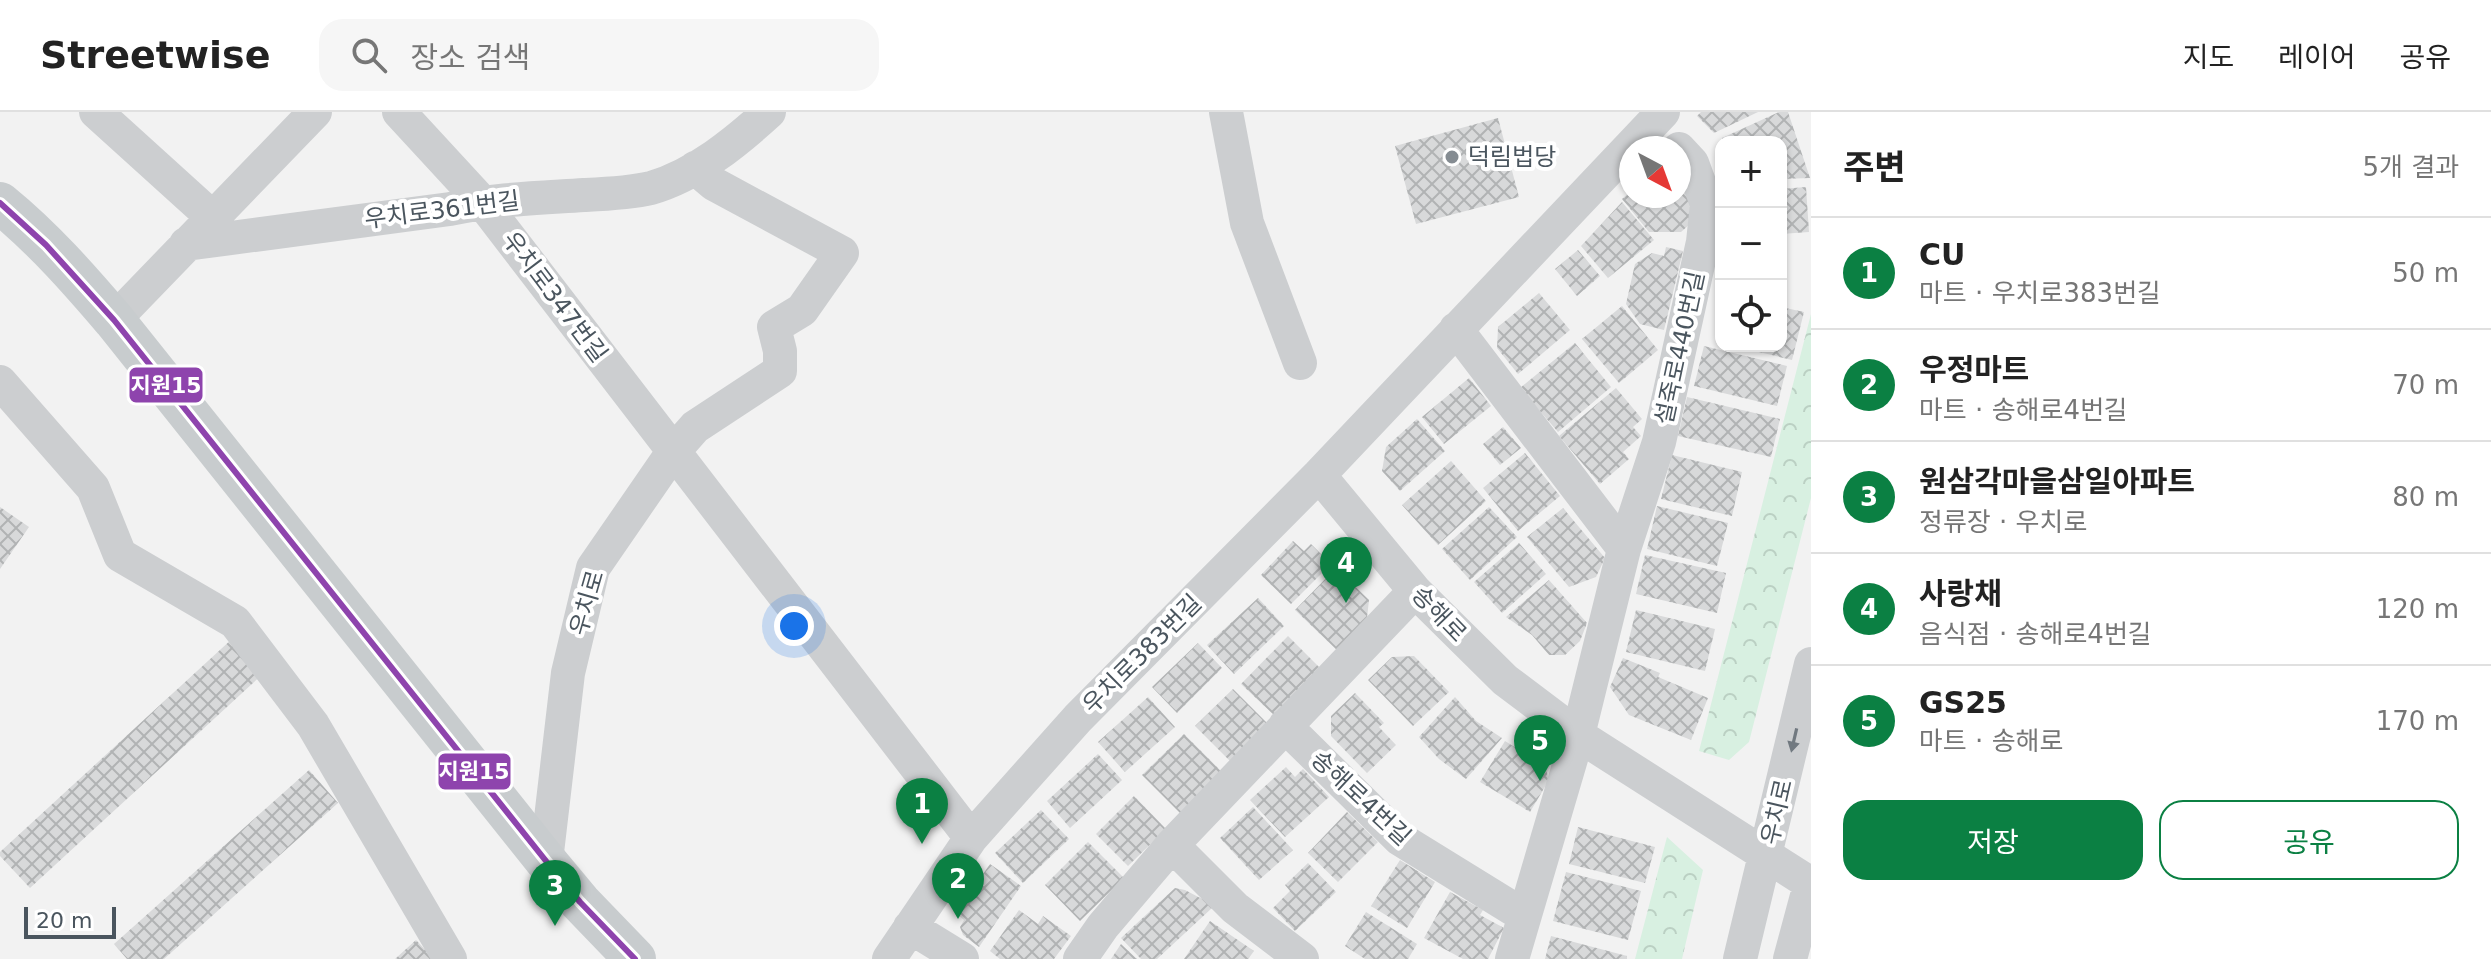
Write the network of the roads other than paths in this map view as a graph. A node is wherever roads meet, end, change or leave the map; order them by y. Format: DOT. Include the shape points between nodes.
graph roads {
  1 [pos="96,112"];
  2 [pos="315,112"];
  3 [pos="399,112"];
  4 [pos="769,112"];
  5 [pos="1226,112"];
  6 [pos="1658,117"];
  7 [pos="1670,136"];
  8 [pos="1691,162"];
  9 [pos="695,168"];
  10 [pos="482,202"];
  11 [pos="0,203"];
  12 [pos="212,217"];
  13 [pos="186,244"];
  14 [pos="114,320"];
  15 [pos="1456,329"];
  16 [pos="1300,363"];
  17 [pos="0,382"];
  18 [pos="673,452"];
  19 [pos="1319,475"];
  20 [pos="1624,549"];
  21 [pos="1415,591"];
  22 [pos="1811,664"];
  23 [pos="1285,726"];
  24 [pos="1578,735"];
  25 [pos="971,838"];
  26 [pos="1172,845"];
  27 [pos="1767,856"];
  28 [pos="546,861"];
  29 [pos="1811,882"];
  30 [pos="1523,915"];
  31 [pos="910,927"];
  32 [pos="450,959"];
  33 [pos="635,959"];
  34 [pos="889,959"];
  35 [pos="962,959"];
  36 [pos="1080,959"];
  37 [pos="1302,959"];
  38 [pos="1512,959"];
  39 [pos="1740,959"];
  40 [pos="1790,959"];
  1 -- 12 [label="street"];
  2 -- 12 [label="street"];
  3 -- 10 [label="street, 우치로347번길"];
  4 -- 9 [label="street, 우치로361번길" via="736,142"];
  5 -- 16 [label="street" via="1247,223"];
  6 -- 7 [label="street, 설죽로440번길"];
  6 -- 15 [label="street, 설죽로440번길"];
  8 -- 20 [label="street, 설죽로440번길" via="1707,204 1703,242 1659,442"];
  9 -- 10 [label="street, 우치로361번길" via="652,187"];
  9 -- 18 [label="street, 우치로" via="714,184 842,253 802,310 774,327 780,371 695,427"];
  10 -- 13 [label="street, 우치로361번길"];
  10 -- 18 [label="street, 우치로347번길"];
  11 -- 14 [label="main road" via="73,272"];
  12 -- 13 [label="street"];
  13 -- 14 [label="street"];
  14 -- 28 [label="main road"];
  15 -- 19 [label="street, 설죽로440번길"];
  15 -- 20 [label="street"];
  17 -- 32 [label="street" via="93,488 120,555 235,622 313,725"];
  18 -- 25 [label="street"];
  18 -- 28 [label="street, 우치로" via="593,568 568,673"];
  19 -- 21 [label="street, 송해로"];
  19 -- 25 [label="street, 우치로383번길" via="1078,718"];
  20 -- 24 [label="street, 설죽로440번길"];
  21 -- 23 [label="street"];
  21 -- 24 [label="street, 송해로" via="1505,680"];
  22 -- 27 [label="street, 우치로, one-way"];
  23 -- 26 [label="street"];
  23 -- 30 [label="street, 송해로4번길" via="1400,839"];
  24 -- 27 [label="street, 송해로"];
  24 -- 30 [label="street"];
  25 -- 31 [label="street, 우치로383번길"];
  26 -- 36 [label="street"];
  26 -- 37 [label="street" via="1235,908"];
  27 -- 29 [label="street, 송해로"];
  27 -- 39 [label="street, 우치로"];
  28 -- 33 [label="main road"];
  29 -- 40 [label="street"];
  30 -- 38 [label="street"];
  31 -- 34 [label="street, 우치로383번길"];
  31 -- 35 [label="street"];
}
